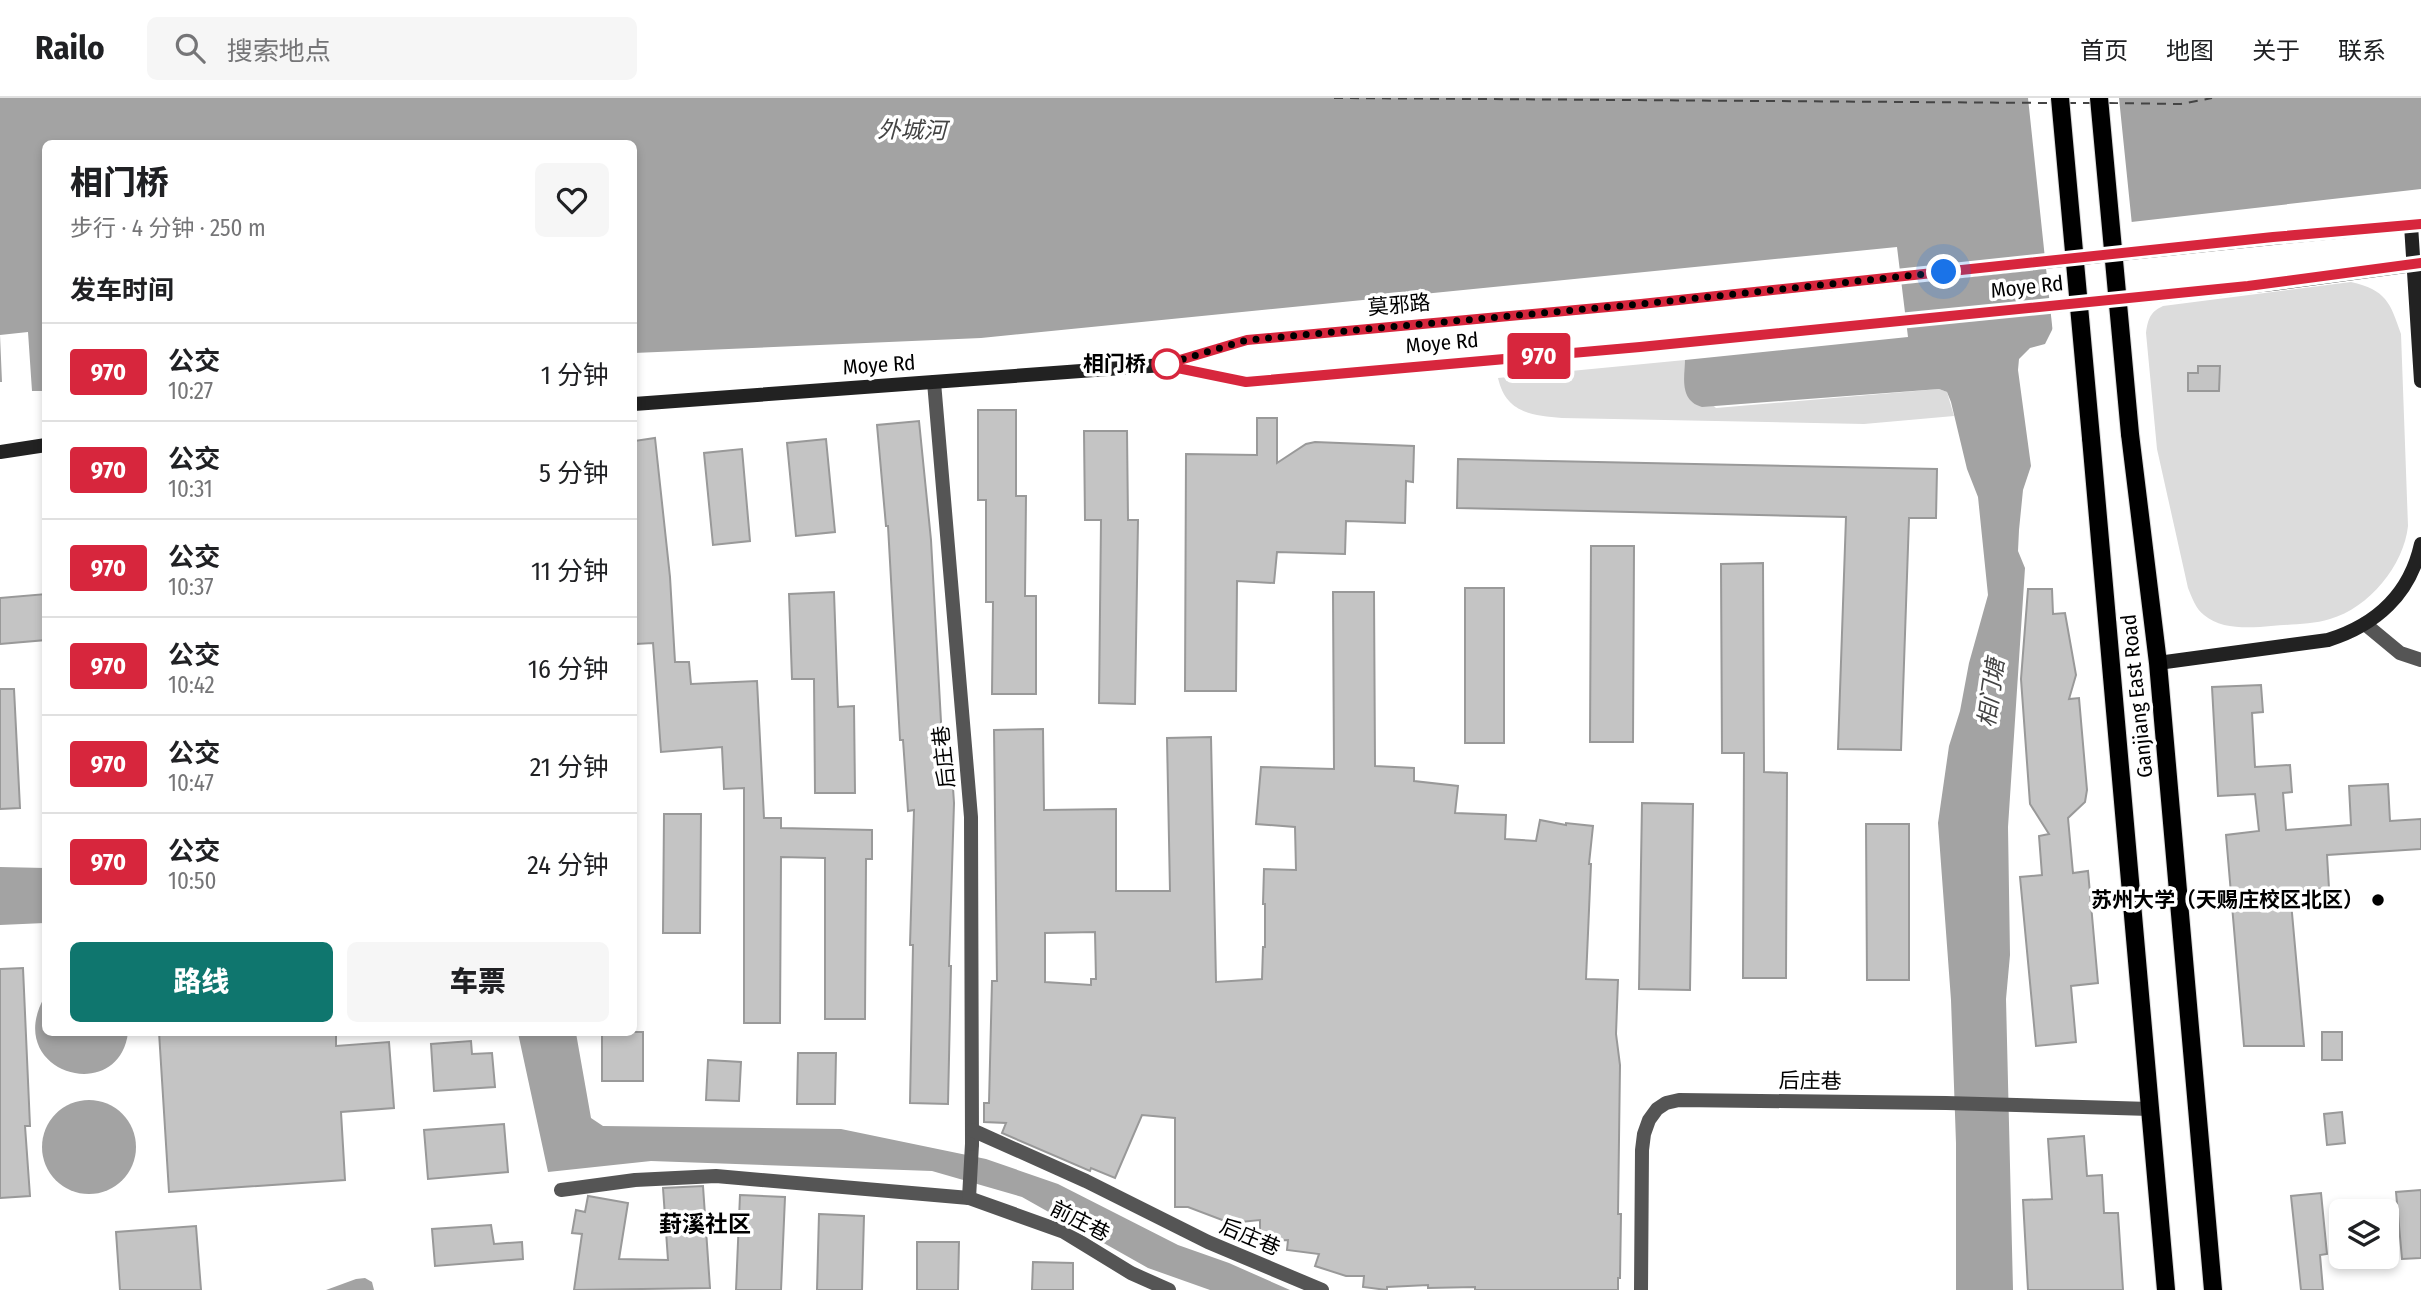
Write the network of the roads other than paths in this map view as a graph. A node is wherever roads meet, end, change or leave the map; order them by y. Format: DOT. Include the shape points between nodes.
graph roads {
  1 [pos="2060,98"];
  2 [pos="2099,98"];
  3 [pos="2416,225"];
  4 [pos="2417,265"];
  5 [pos="1641,304"];
  6 [pos="1163,365"];
  7 [pos="2421,381"];
  8 [pos="934,382"];
  9 [pos="637,404"];
  10 [pos="42,446"];
  11 [pos="0,452"];
  12 [pos="2421,544"];
  13 [pos="2365,624"];
  14 [pos="2421,660"];
  15 [pos="2158,663"];
  16 [pos="2150,1109"];
  17 [pos="972,1137"];
  18 [pos="561,1190"];
  19 [pos="970,1198"];
  20 [pos="1169,1290"];
  21 [pos="1322,1290"];
  22 [pos="1641,1290"];
  23 [pos="2166,1290"];
  24 [pos="2213,1290"];
  1 -- 16 [label="main road, Ganjiang East Road, bridge"];
  2 -- 15 [label="main road, Ganjiang East Road, bridge" via="2130,434"];
  3 -- 4 [label="main road"];
  3 -- 5 [label="main road, Moye Rd, bridge"];
  4 -- 6 [label="main road, Moye Rd, bridge" via="2272,284 1246,382"];
  4 -- 7 [label="main road"];
  5 -- 6 [label="main road, 莫邪路" via="1247,340"];
  6 -- 8 [label="main road, Moye Rd"];
  8 -- 9 [label="main road, Moye Rd"];
  8 -- 17 [label="street, 后庄巷" via="971,817"];
  10 -- 11 [label="main road"];
  12 -- 13 [label="main road" via="2405,586"];
  13 -- 14 [label="street" via="2400,653"];
  13 -- 15 [label="main road" via="2328,640"];
  15 -- 24 [label="main road, Ganjiang East Road"];
  16 -- 22 [label="street, 后庄巷" via="1666,1102 1649,1120 1642,1150"];
  16 -- 23 [label="main road, Ganjiang East Road"];
  17 -- 19 [label="street, 后庄巷"];
  17 -- 21 [label="street, 后庄巷" via="1086,1181 1208,1242"];
  18 -- 19 [label="street, 前庄巷" via="716,1175"];
  19 -- 20 [label="street, 前庄巷" via="1064,1232 1130,1273"];
}
